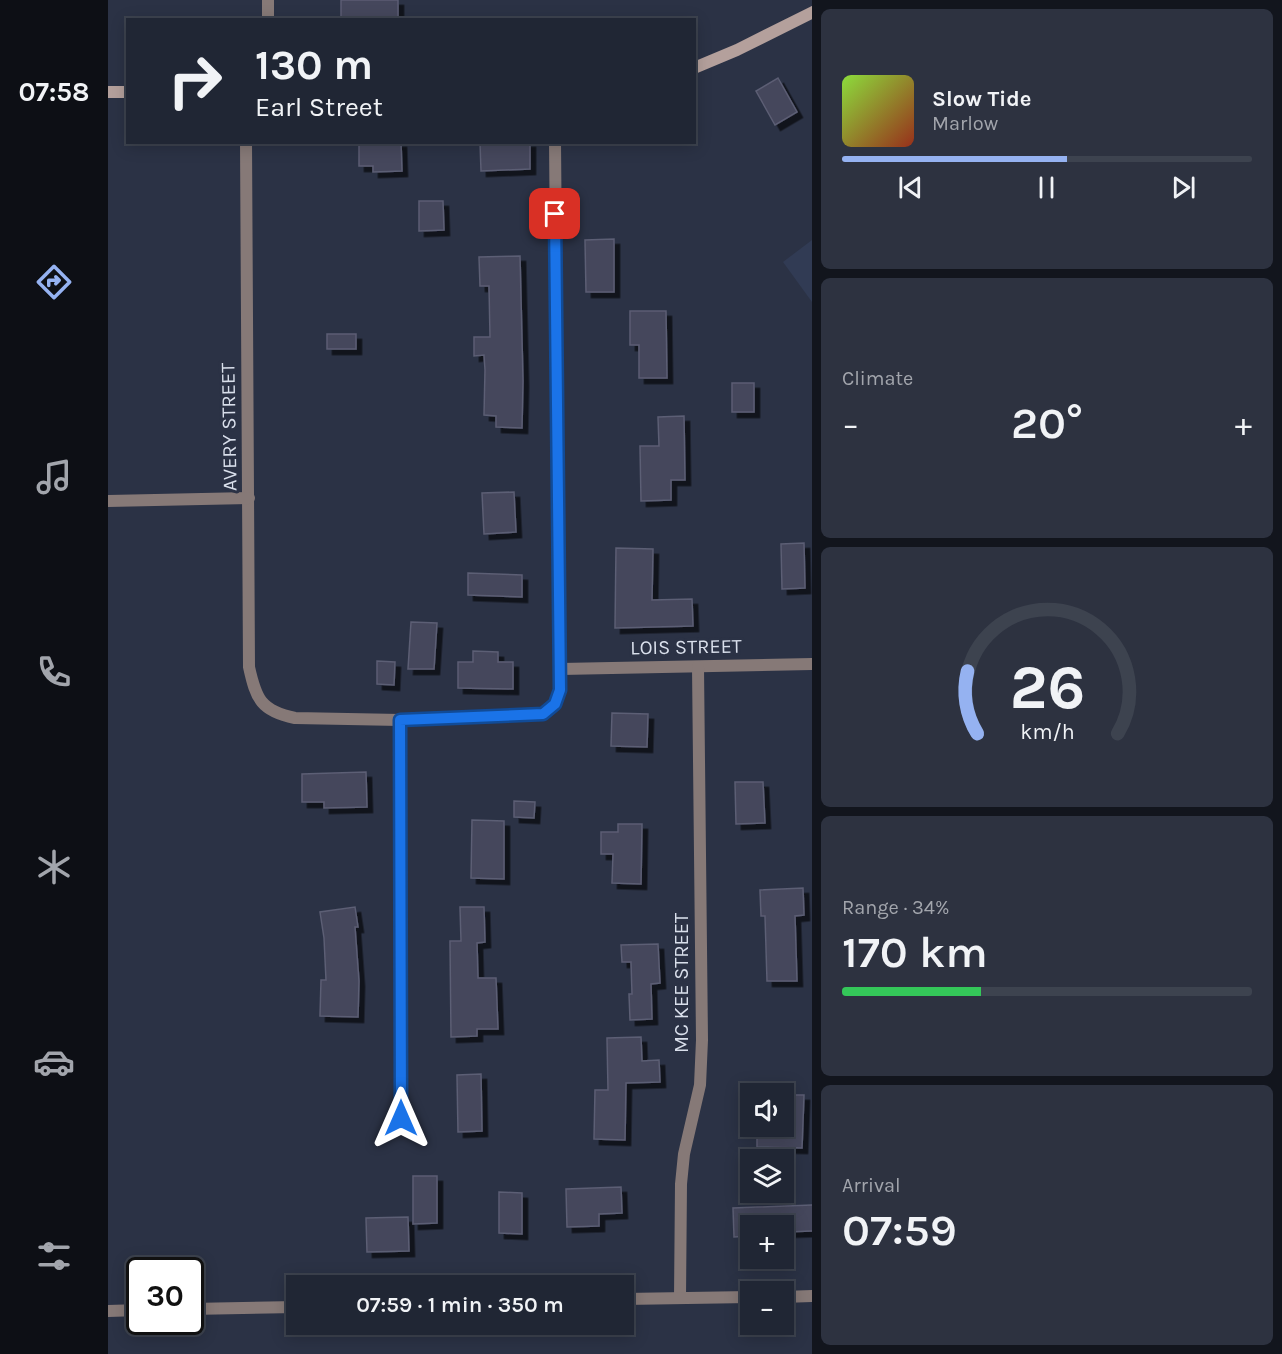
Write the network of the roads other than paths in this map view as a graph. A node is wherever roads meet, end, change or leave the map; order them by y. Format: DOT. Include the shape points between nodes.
graph roads {
  1 [pos="268,0"];
  2 [pos="812,12"];
  3 [pos="268,18"];
  4 [pos="696,67"];
  5 [pos="108,92"];
  6 [pos="126,92"];
  7 [pos="246,144"];
  8 [pos="555,144"];
  9 [pos="249,498"];
  10 [pos="108,501"];
  11 [pos="812,664"];
  12 [pos="698,667"];
  13 [pos="561,669"];
  14 [pos="400,720"];
  15 [pos="401,1118"];
  16 [pos="812,1296"];
  17 [pos="740,1297"];
  18 [pos="794,1297"];
  19 [pos="680,1298"];
  20 [pos="634,1299"];
  21 [pos="286,1307"];
  22 [pos="204,1309"];
  23 [pos="108,1311"];
  24 [pos="126,1311"];
  1 -- 3 [label="street"];
  2 -- 4 [label="street"];
  5 -- 6 [label="street"];
  7 -- 9 [label="street, AVERY STREET"];
  8 -- 13 [label="street"];
  9 -- 10 [label="street"];
  9 -- 14 [label="street, AVERY STREET" via="249,667 255,693 266,707 295,718"];
  11 -- 12 [label="street, LOIS STREET"];
  12 -- 13 [label="street, LOIS STREET"];
  12 -- 19 [label="street, MC KEE STREET" via="702,1040 700,1084 681,1184"];
  13 -- 14 [label="street" via="555,704 543,714"];
  14 -- 15 [label="street"];
  16 -- 18 [label="street"];
  17 -- 19 [label="street"];
  19 -- 20 [label="street"];
  21 -- 22 [label="street"];
  23 -- 24 [label="street"];
}
